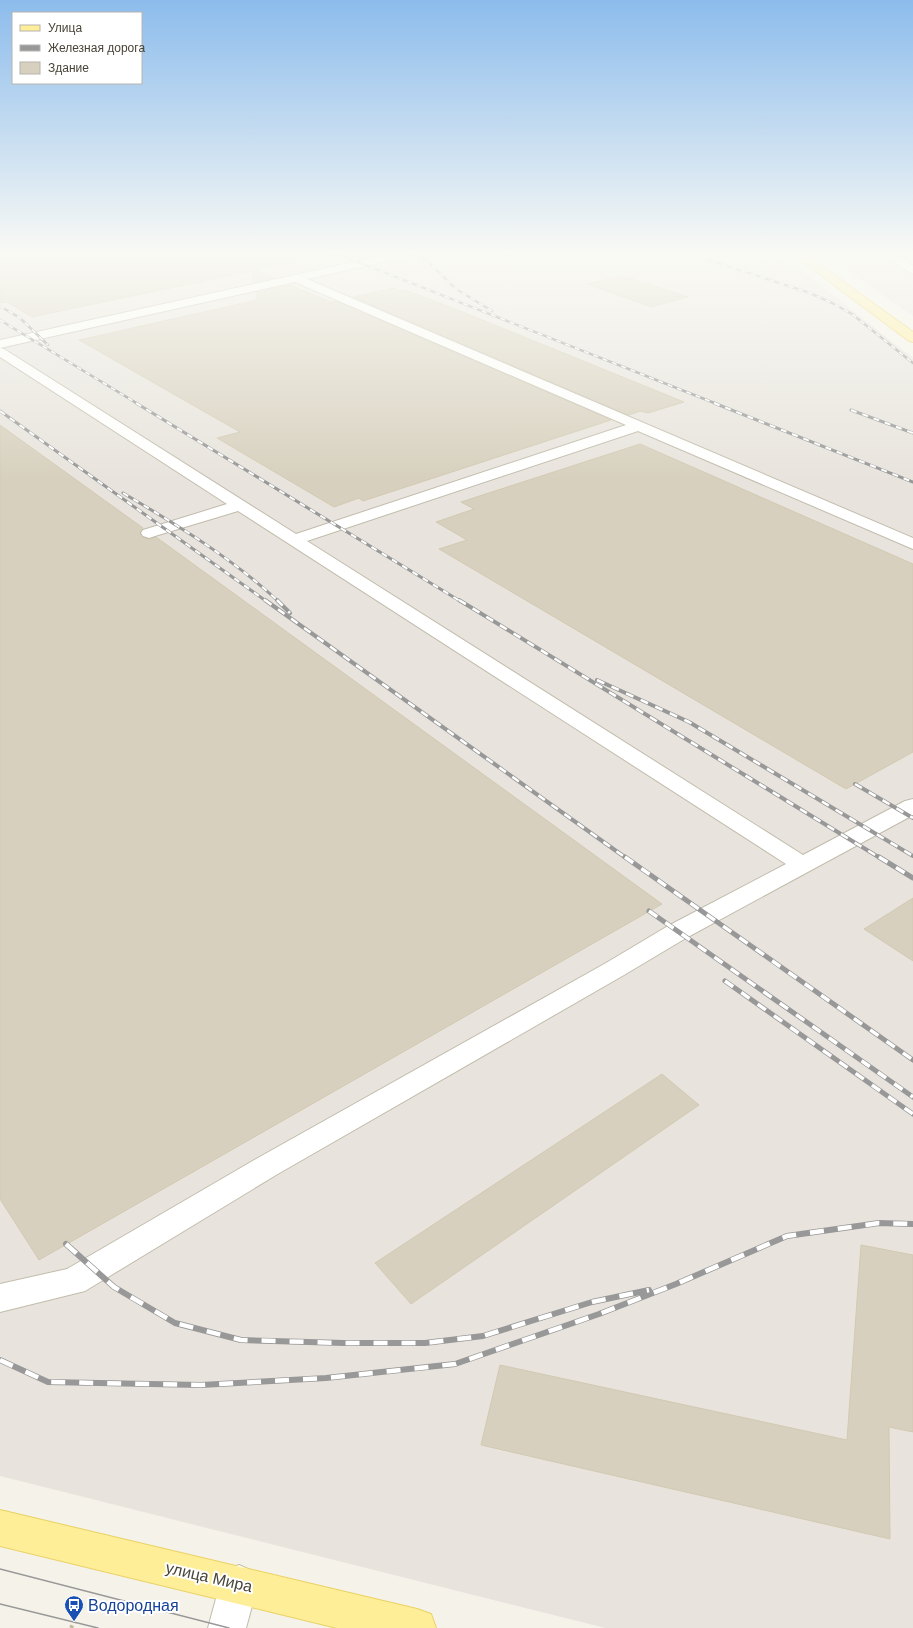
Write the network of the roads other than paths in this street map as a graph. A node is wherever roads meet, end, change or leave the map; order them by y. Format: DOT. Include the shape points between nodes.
graph roads {
  1 [pos="73,328"];
  2 [pos="411,328"];
  3 [pos="899,328"];
  4 [pos="913,338"];
  5 [pos="0,344"];
  6 [pos="0,352"];
  7 [pos="638,426"];
  8 [pos="240,505"];
  9 [pos="150,533"];
  10 [pos="294,540"];
  11 [pos="913,544"];
  12 [pos="913,806"];
  13 [pos="803,865"];
  14 [pos="0,1298"];
  15 [pos="0,1528"];
  16 [pos="239,1584"];
  17 [pos="227,1628"];
  18 [pos="417,1628"];
  1 -- 5 [label="lane"];
  2 -- 7 [label="lane"];
  3 -- 4 [label="main road"];
  6 -- 8 [label="lane"];
  7 -- 10 [label="lane"];
  7 -- 11 [label="lane"];
  8 -- 9 [label="lane"];
  8 -- 10 [label="lane"];
  10 -- 13 [label="lane"];
  12 -- 13 [label="lane"];
  13 -- 14 [label="lane" via="677,932 266,1167 74,1281"];
  15 -- 16 [label="main road, улица Мира"];
  16 -- 17 [label="lane"];
  16 -- 18 [label="main road, улица Мира"];
}
